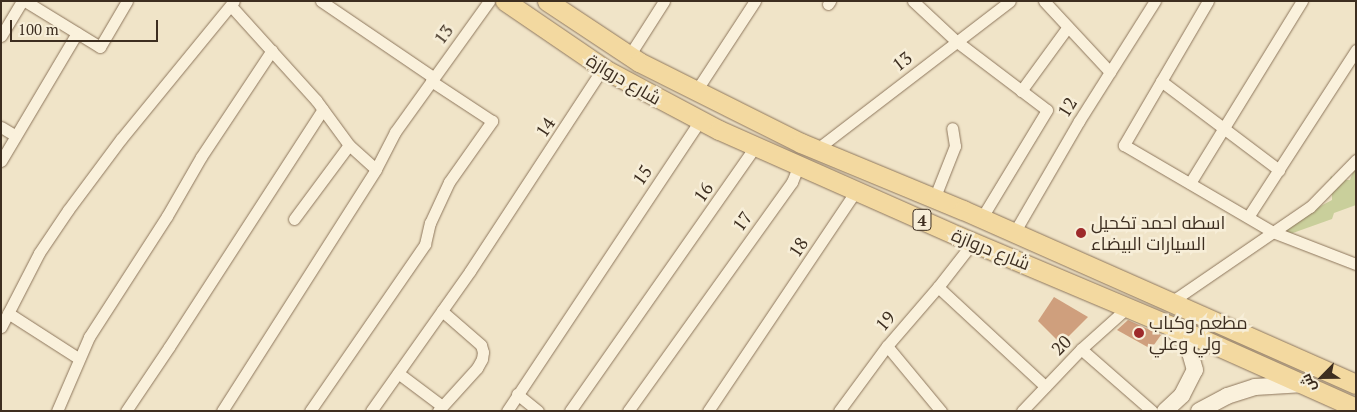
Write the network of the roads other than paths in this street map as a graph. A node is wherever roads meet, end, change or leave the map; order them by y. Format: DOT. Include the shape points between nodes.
graph roads {
  1 [pos="23,1"];
  2 [pos="127,1"];
  3 [pos="321,1"];
  4 [pos="505,1"];
  5 [pos="664,1"];
  6 [pos="755,1"];
  7 [pos="913,1"];
  8 [pos="1044,1"];
  9 [pos="1155,1"];
  10 [pos="1208,1"];
  11 [pos="1302,1"];
  12 [pos="1008,2"];
  13 [pos="233,3"];
  14 [pos="553,3"];
  15 [pos="487,5"];
  16 [pos="530,20"];
  17 [pos="1067,28"];
  18 [pos="77,33"];
  19 [pos="1,36"];
  20 [pos="956,41"];
  21 [pos="272,50"];
  22 [pos="1356,50"];
  23 [pos="629,56"];
  24 [pos="1110,72"];
  25 [pos="599,76"];
  26 [pos="432,79"];
  27 [pos="1162,81"];
  28 [pos="1021,90"];
  29 [pos="696,91"];
  30 [pos="323,109"];
  31 [pos="1223,126"];
  32 [pos="1,127"];
  33 [pos="695,128"];
  34 [pos="952,128"];
  35 [pos="16,136"];
  36 [pos="349,145"];
  37 [pos="755,147"];
  38 [pos="817,149"];
  39 [pos="1356,160"];
  40 [pos="1,161"];
  41 [pos="376,170"];
  42 [pos="1279,170"];
  43 [pos="796,174"];
  44 [pos="1190,183"];
  45 [pos="851,198"];
  46 [pos="934,199"];
  47 [pos="1248,217"];
  48 [pos="981,218"];
  49 [pos="294,220"];
  50 [pos="1273,232"];
  51 [pos="1014,233"];
  52 [pos="973,242"];
  53 [pos="1356,264"];
  54 [pos="938,287"];
  55 [pos="1171,302"];
  56 [pos="1128,307"];
  57 [pos="442,311"];
  58 [pos="8,313"];
  59 [pos="1164,323"];
  60 [pos="1,327"];
  61 [pos="887,346"];
  62 [pos="1081,349"];
  63 [pos="78,358"];
  64 [pos="398,373"];
  65 [pos="1304,384"];
  66 [pos="1356,384"];
  67 [pos="1045,386"];
  68 [pos="517,394"];
  69 [pos="1351,408"];
  70 [pos="440,409"];
  71 [pos="935,409"];
  72 [pos="57,411"];
  73 [pos="126,411"];
  74 [pos="222,411"];
  75 [pos="310,411"];
  76 [pos="371,411"];
  77 [pos="508,411"];
  78 [pos="538,411"];
  79 [pos="570,411"];
  80 [pos="628,411"];
  81 [pos="708,411"];
  82 [pos="839,411"];
  83 [pos="1022,411"];
  84 [pos="1152,411"];
  85 [pos="1165,411"];
  86 [pos="1199,411"];
  1 -- 18 [label="street"];
  1 -- 19 [label="street"];
  2 -- 18 [label="street" via="100,47"];
  3 -- 26 [label="street"];
  4 -- 16 [label="main road, شارع دروازة / 4"];
  5 -- 23 [label="street"];
  6 -- 29 [label="street"];
  7 -- 20 [label="street"];
  8 -- 17 [label="street"];
  9 -- 24 [label="street, 12"];
  10 -- 27 [label="street"];
  11 -- 31 [label="street"];
  12 -- 20 [label="street, 13"];
  13 -- 21 [label="street"];
  13 -- 58 [label="street" via="121,139 68,210 39,253"];
  14 -- 16 [label="main road"];
  14 -- 23 [label="main road, شارع دروازة / 4"];
  15 -- 26 [label="street, 13"];
  16 -- 25 [label="main road, شارع دروازة / 4"];
  17 -- 24 [label="street"];
  17 -- 28 [label="street"];
  18 -- 35 [label="street"];
  20 -- 28 [label="street"];
  20 -- 38 [label="street, 13"];
  21 -- 30 [label="street"];
  21 -- 63 [label="street" via="201,157"];
  22 -- 42 [label="street"];
  23 -- 29 [label="main road, شارع دروازة / 4"];
  24 -- 51 [label="street, 12"];
  25 -- 33 [label="main road, شارع دروازة / 4"];
  25 -- 57 [label="street, 14"];
  26 -- 41 [label="street, 13" via="395,132"];
  26 -- 75 [label="street" via="492,121 449,182 424,244"];
  27 -- 31 [label="street"];
  27 -- 44 [label="street" via="1124,144"];
  28 -- 48 [label="street" via="1047,110"];
  29 -- 38 [label="main road, شارع دروازة / 4"];
  30 -- 36 [label="street"];
  30 -- 73 [label="street"];
  31 -- 42 [label="street"];
  31 -- 44 [label="street"];
  32 -- 35 [label="street"];
  33 -- 37 [label="main road, شارع دروازة / 4"];
  33 -- 68 [label="street, 15"];
  34 -- 46 [label="street" via="955,146"];
  35 -- 40 [label="street"];
  36 -- 41 [label="street"];
  36 -- 49 [label="street"];
  37 -- 43 [label="main road, شارع دروازة / 4"];
  37 -- 79 [label="street, 16"];
  38 -- 46 [label="main road, شارع دروازة / 4"];
  39 -- 50 [label="street" via="1310,207"];
  41 -- 74 [label="street, 13"];
  42 -- 47 [label="street"];
  43 -- 45 [label="main road, شارع دروازة / 4"];
  43 -- 80 [label="street, 17"];
  44 -- 47 [label="street"];
  45 -- 52 [label="main road, شارع دروازة / 4"];
  45 -- 81 [label="street, 18"];
  46 -- 48 [label="main road, شارع دروازة / 4"];
  47 -- 50 [label="street"];
  48 -- 51 [label="main road, شارع دروازة / 4"];
  50 -- 53 [label="street"];
  50 -- 55 [label="street"];
  51 -- 55 [label="main road, شارع دروازة / 4"];
  52 -- 54 [label="street, 19"];
  52 -- 56 [label="main road, شارع دروازة / 4"];
  54 -- 61 [label="street, 19"];
  54 -- 67 [label="street"];
  55 -- 66 [label="main road, شارع دروازة / 4"];
  56 -- 59 [label="main road, شارع دروازة / 4"];
  56 -- 62 [label="street, 20"];
  57 -- 64 [label="street, 14"];
  57 -- 70 [label="street" via="481,345 483,352 477,368"];
  58 -- 60 [label="street"];
  58 -- 63 [label="street"];
  59 -- 65 [label="main road, شارع دروازة / 4"];
  59 -- 85 [label="main road" via="1188,345 1195,370 1182,395"];
  61 -- 71 [label="street"];
  61 -- 82 [label="street, 19"];
  62 -- 67 [label="street, 20"];
  62 -- 84 [label="street"];
  63 -- 72 [label="street"];
  64 -- 70 [label="street"];
  64 -- 76 [label="street, 14"];
  65 -- 69 [label="main road, شارع دروازة / 4"];
  65 -- 86 [label="main road" via="1255,387 1227,396"];
  67 -- 83 [label="street, 20"];
  68 -- 77 [label="street, 15"];
  68 -- 78 [label="street"];
}
